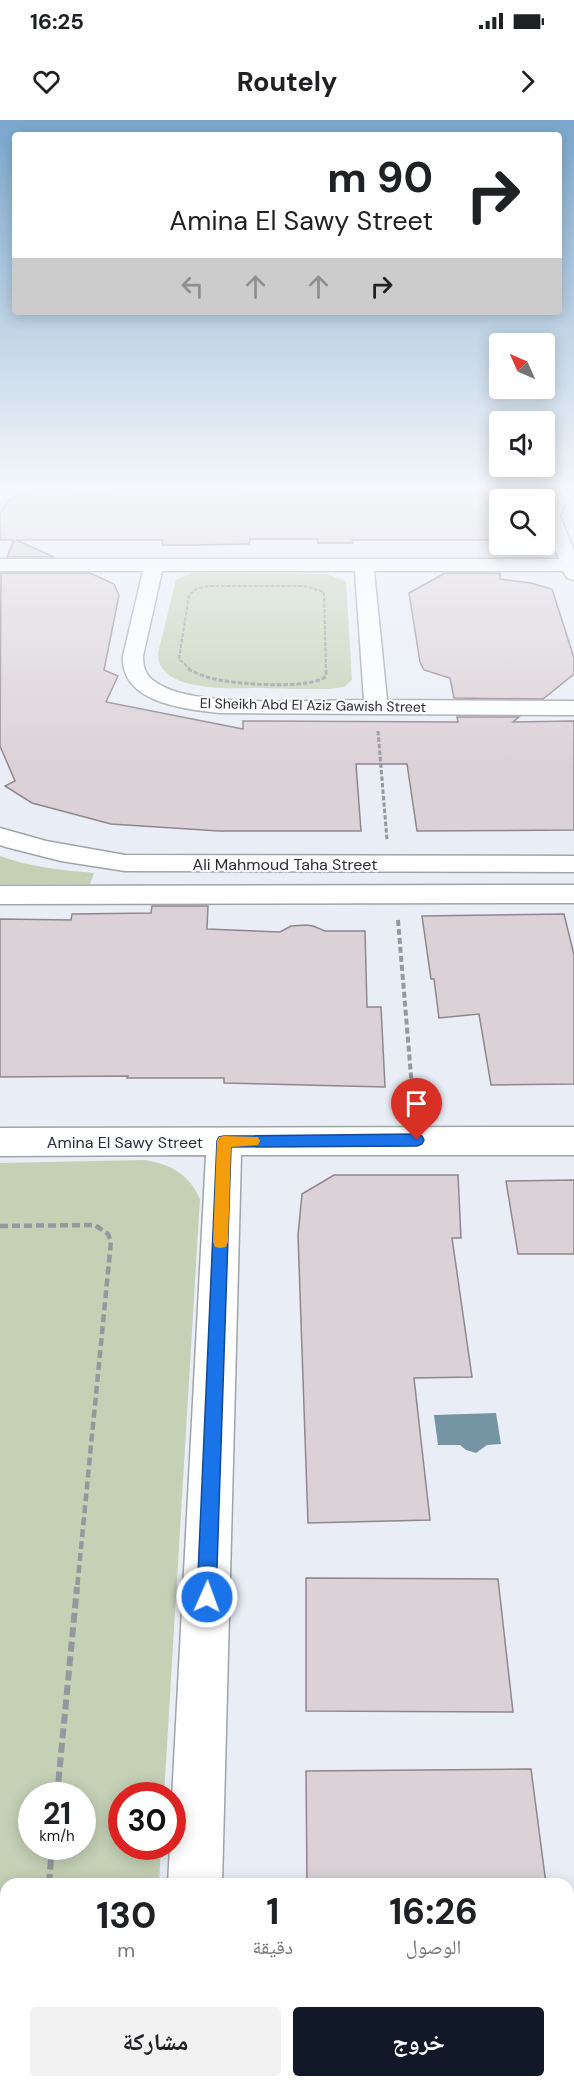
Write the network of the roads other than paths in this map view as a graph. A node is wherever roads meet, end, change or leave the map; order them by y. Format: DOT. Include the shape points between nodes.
graph roads {
  1 [pos="150,582"];
  2 [pos="365,582"];
  3 [pos="376,706"];
  4 [pos="574,708"];
  5 [pos="0,836"];
  6 [pos="574,864"];
  7 [pos="574,894"];
  8 [pos="0,895"];
  9 [pos="224,1141"];
  10 [pos="574,1141"];
  11 [pos="0,1142"];
  12 [pos="195,1878"];
  1 -- 3 [label="street, El Sheikh Abd El Aziz Gawish Street" via="133,656 134,670 144,684 163,695 199,704"];
  2 -- 3 [label="street"];
  3 -- 4 [label="street, El Sheikh Abd El Aziz Gawish Street"];
  5 -- 6 [label="street, Ali Mahmoud Taha Street" via="70,856 125,863"];
  7 -- 8 [label="street, Ali Mahmoud Taha Street"];
  9 -- 10 [label="street, Amina El Sawy Street"];
  9 -- 11 [label="street, Amina El Sawy Street"];
  9 -- 12 [label="street"];
}
